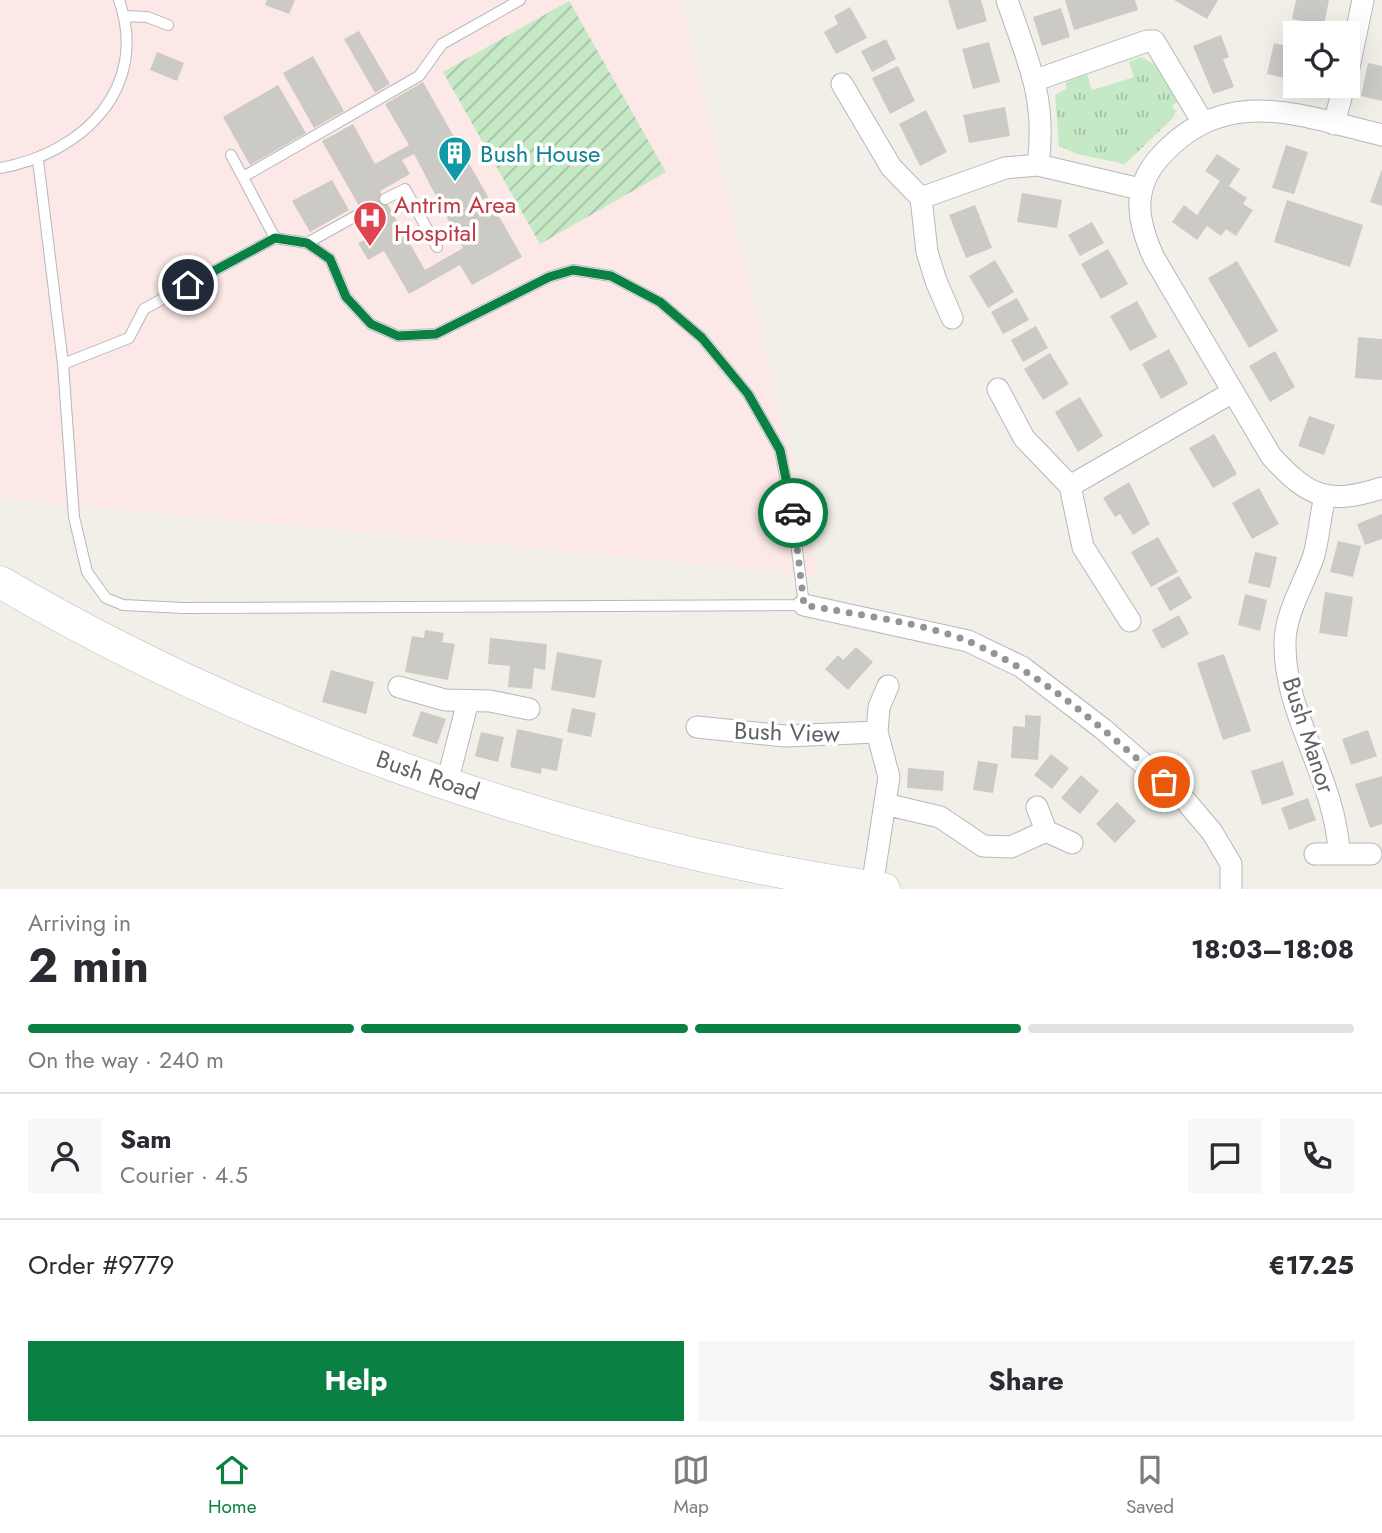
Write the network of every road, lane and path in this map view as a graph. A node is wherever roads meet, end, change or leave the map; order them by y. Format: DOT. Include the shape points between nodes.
graph roads {
  1 [pos="119,0"];
  2 [pos="520,0"];
  3 [pos="1007,0"];
  4 [pos="1363,0"];
  5 [pos="124,16"];
  6 [pos="1359,21"];
  7 [pos="168,25"];
  8 [pos="1036,80"];
  9 [pos="842,84"];
  10 [pos="1341,98"];
  11 [pos="1202,121"];
  12 [pos="1334,124"];
  13 [pos="1382,135"];
  14 [pos="232,155"];
  15 [pos="38,160"];
  16 [pos="1038,165"];
  17 [pos="0,168"];
  18 [pos="243,177"];
  19 [pos="1140,189"];
  20 [pos="921,198"];
  21 [pos="385,200"];
  22 [pos="363,212"];
  23 [pos="275,238"];
  24 [pos="307,243"];
  25 [pos="438,247"];
  26 [pos="952,318"];
  27 [pos="62,365"];
  28 [pos="998,389"];
  29 [pos="1231,393"];
  30 [pos="1070,486"];
  31 [pos="1382,488"];
  32 [pos="1325,497"];
  33 [pos="0,582"];
  34 [pos="804,605"];
  35 [pos="1130,621"];
  36 [pos="888,686"];
  37 [pos="398,687"];
  38 [pos="468,701"];
  39 [pos="529,709"];
  40 [pos="697,727"];
  41 [pos="877,732"];
  42 [pos="446,783"];
  43 [pos="885,804"];
  44 [pos="1037,807"];
  45 [pos="1046,831"];
  46 [pos="1072,843"];
  47 [pos="1339,853"];
  48 [pos="1315,854"];
  49 [pos="1371,854"];
  50 [pos="878,888"];
  51 [pos="1231,889"];
  1 -- 5 [label="lane"];
  2 -- 18 [label="lane" via="442,44 419,76"];
  3 -- 8 [label="street"];
  4 -- 6 [label="street"];
  5 -- 7 [label="lane"];
  5 -- 15 [label="lane" via="125,54 113,96 79,137"];
  8 -- 11 [label="street" via="1154,41"];
  8 -- 16 [label="street" via="1042,125"];
  9 -- 20 [label="street" via="891,167"];
  10 -- 12 [label="street"];
  11 -- 12 [label="street" via="1255,111"];
  11 -- 19 [label="street" via="1165,151"];
  12 -- 13 [label="street"];
  14 -- 18 [label="lane"];
  15 -- 17 [label="lane"];
  15 -- 27 [label="lane"];
  16 -- 19 [label="street"];
  16 -- 20 [label="street" via="1005,168"];
  18 -- 23 [label="lane"];
  19 -- 29 [label="street" via="1139,214 1147,243"];
  20 -- 26 [label="street" via="927,253"];
  21 -- 25 [label="lane" via="405,189"];
  22 -- 24 [label="lane"];
  23 -- 24 [label="lane"];
  23 -- 27 [label="lane" via="144,309 129,338"];
  24 -- 34 [label="lane" via="330,259 346,297 371,324 398,336 436,334 549,277 573,270 611,276 660,302 702,338 733,375 780,450"];
  27 -- 34 [label="lane" via="74,517 82,556 97,588 123,605 287,609"];
  28 -- 30 [label="street" via="1024,438"];
  29 -- 30 [label="street"];
  29 -- 32 [label="street" via="1277,462"];
  30 -- 35 [label="street" via="1083,547"];
  31 -- 32 [label="street"];
  32 -- 47 [label="street, Bush Manor" via="1319,537 1284,644 1295,700 1338,829"];
  33 -- 42 [label="main road, Bush Road" via="139,658 335,743"];
  34 -- 51 [label="street" via="968,640 1022,667 1184,799 1231,864"];
  36 -- 41 [label="street" via="879,707"];
  37 -- 38 [label="street" via="445,700"];
  38 -- 39 [label="street"];
  38 -- 42 [label="street"];
  40 -- 41 [label="street, Bush View" via="785,736"];
  41 -- 43 [label="street" via="889,777"];
  42 -- 50 [label="main road, Bush Road" via="687,853"];
  43 -- 45 [label="street" via="940,817 983,846 1011,847"];
  43 -- 50 [label="street"];
  44 -- 45 [label="street"];
  45 -- 46 [label="street"];
  47 -- 48 [label="street"];
  47 -- 49 [label="street"];
}
